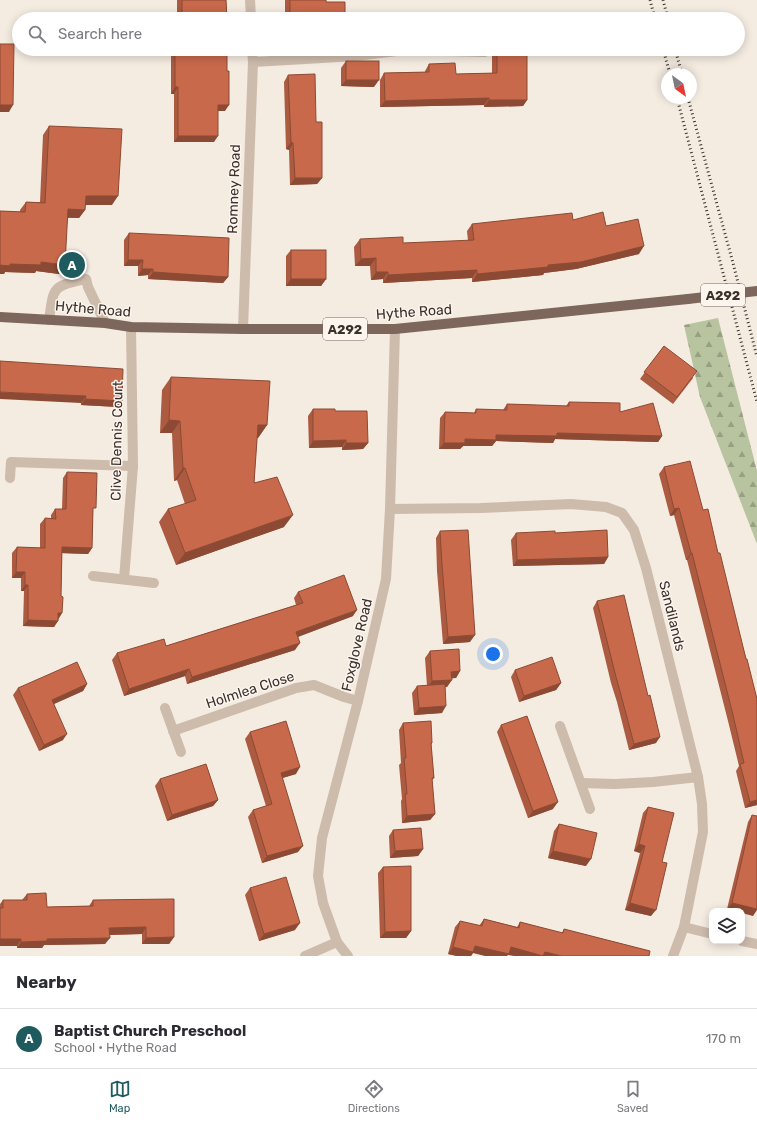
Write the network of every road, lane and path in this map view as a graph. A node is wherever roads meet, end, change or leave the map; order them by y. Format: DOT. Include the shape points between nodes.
graph roads {
  1 [pos="250,0"];
  2 [pos="251,12"];
  3 [pos="252,56"];
  4 [pos="356,56"];
  5 [pos="252,62"];
  6 [pos="757,291"];
  7 [pos="0,317"];
  8 [pos="49,320"];
  9 [pos="105,323"];
  10 [pos="130,327"];
  11 [pos="243,329"];
  12 [pos="395,330"];
  13 [pos="133,466"];
  14 [pos="10,478"];
  15 [pos="390,509"];
  16 [pos="94,576"];
  17 [pos="124,579"];
  18 [pos="154,583"];
  19 [pos="358,701"];
  20 [pos="165,708"];
  21 [pos="560,726"];
  22 [pos="173,731"];
  23 [pos="181,752"];
  24 [pos="698,777"];
  25 [pos="581,783"];
  26 [pos="590,809"];
  27 [pos="684,927"];
  28 [pos="709,933"];
  29 [pos="337,942"];
  30 [pos="745,942"];
  31 [pos="757,944"];
  32 [pos="306,956"];
  33 [pos="348,956"];
  34 [pos="673,956"];
  1 -- 2 [label="street"];
  3 -- 5 [label="street, Romney Road"];
  4 -- 5 [label="street"];
  5 -- 11 [label="street, Romney Road"];
  6 -- 12 [label="main road, Hythe Road / A292, bridge"];
  7 -- 8 [label="main road, Hythe Road / A292"];
  8 -- 9 [label="main road, Hythe Road / A292"];
  8 -- 9 [label="street" via="52,296 56,290 60,286 86,279"];
  9 -- 10 [label="main road, Hythe Road / A292"];
  10 -- 11 [label="main road, Hythe Road / A292"];
  10 -- 13 [label="street, Clive Dennis Court"];
  11 -- 12 [label="main road, Hythe Road / A292"];
  12 -- 15 [label="street, Foxglove Road"];
  13 -- 14 [label="street" via="11,462"];
  13 -- 17 [label="street, Clive Dennis Court"];
  15 -- 19 [label="street, Foxglove Road" via="386,579"];
  15 -- 24 [label="street, Sandilands" via="571,504 606,507 622,514 634,530 646,568"];
  16 -- 17 [label="street"];
  17 -- 18 [label="street"];
  19 -- 22 [label="street, Holmlea Close" via="314,685 296,688"];
  19 -- 29 [label="street, Foxglove Road" via="322,838 318,876 323,903"];
  20 -- 22 [label="street"];
  21 -- 25 [label="street"];
  22 -- 23 [label="street"];
  24 -- 25 [label="street" via="615,784"];
  24 -- 27 [label="street, Sandilands" via="702,804 702,832"];
  25 -- 26 [label="street"];
  27 -- 28 [label="street"];
  27 -- 34 [label="street, Sandilands"];
  29 -- 32 [label="street"];
  29 -- 33 [label="street, Foxglove Road"];
  30 -- 31 [label="street"];
}
